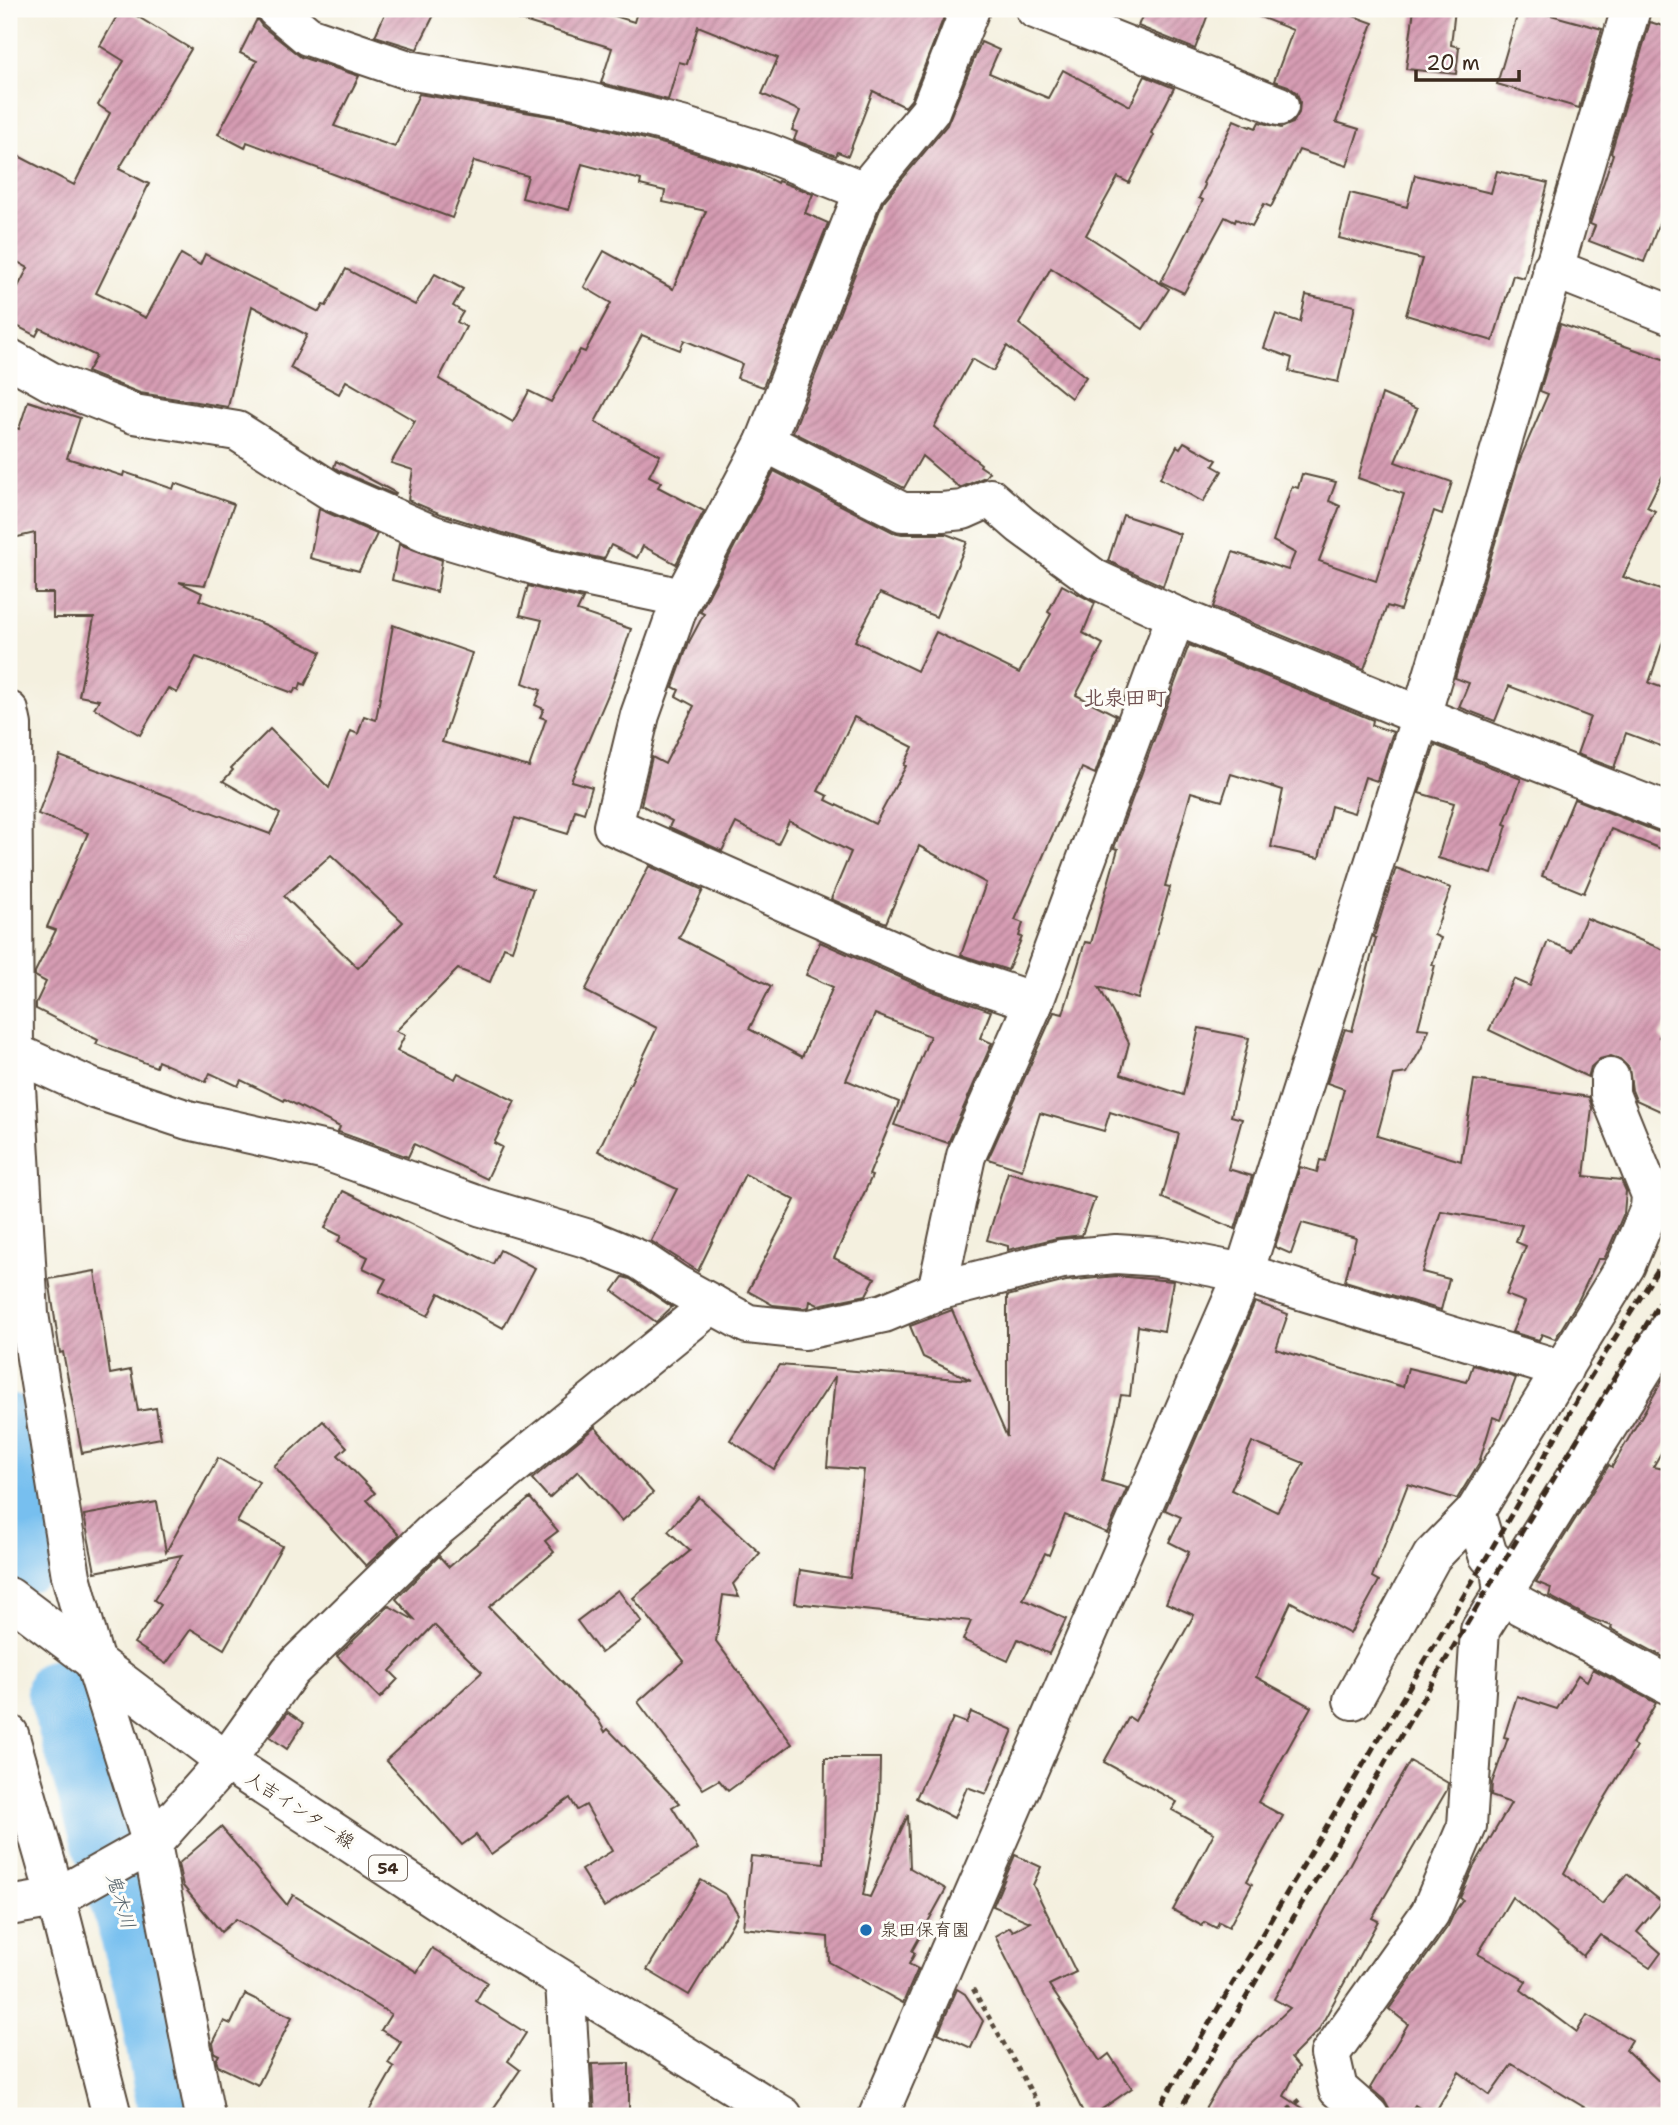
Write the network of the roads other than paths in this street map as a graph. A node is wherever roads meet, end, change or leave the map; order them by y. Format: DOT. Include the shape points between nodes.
graph roads {
  1 [pos="276,9"];
  2 [pos="970,9"];
  3 [pos="1035,9"];
  4 [pos="1630,9"];
  5 [pos="1279,106"];
  6 [pos="864,191"];
  7 [pos="1552,268"];
  8 [pos="1669,314"];
  9 [pos="9,358"];
  10 [pos="765,442"];
  11 [pos="680,605"];
  12 [pos="1176,616"];
  13 [pos="9,711"];
  14 [pos="1421,716"];
  15 [pos="1669,813"];
  16 [pos="1034,1002"];
  17 [pos="11,1051"];
  18 [pos="1610,1078"];
  19 [pos="1244,1273"];
  20 [pos="937,1291"];
  21 [pos="712,1304"];
  22 [pos="1669,1330"];
  23 [pos="1563,1370"];
  24 [pos="1475,1512"];
  25 [pos="1503,1593"];
  26 [pos="9,1597"];
  27 [pos="95,1663"];
  28 [pos="1669,1685"];
  29 [pos="1353,1700"];
  30 [pos="9,1734"];
  31 [pos="226,1761"];
  32 [pos="152,1844"];
  33 [pos="56,1898"];
  34 [pos="9,1906"];
  35 [pos="565,1982"];
  36 [pos="112,2116"];
  37 [pos="205,2116"];
  38 [pos="573,2116"];
  39 [pos="783,2116"];
  40 [pos="878,2116"];
  41 [pos="1369,2116"];
  1 -- 6 [label="street" via="307,36 408,70 576,99 682,126"];
  2 -- 6 [label="street" via="930,111"];
  3 -- 5 [label="street"];
  4 -- 7 [label="street"];
  6 -- 10 [label="street"];
  7 -- 8 [label="street"];
  7 -- 14 [label="street"];
  9 -- 11 [label="street" via="50,381 134,414 237,431 330,490 433,535 547,569 665,594"];
  10 -- 11 [label="street"];
  10 -- 12 [label="street" via="902,512 963,510 990,498 1095,579"];
  11 -- 16 [label="street" via="640,715 613,826 938,971"];
  12 -- 14 [label="street"];
  12 -- 16 [label="street"];
  13 -- 17 [label="street"];
  14 -- 15 [label="street"];
  14 -- 19 [label="street"];
  16 -- 20 [label="street" via="966,1156"];
  17 -- 21 [label="street" via="92,1088 188,1120 326,1152 589,1239 640,1260"];
  17 -- 27 [label="street" via="29,1314 71,1576"];
  18 -- 23 [label="street" via="1610,1094 1651,1195 1650,1208 1626,1265"];
  19 -- 20 [label="street" via="1162,1257 1116,1254 1062,1259"];
  19 -- 23 [label="street"];
  19 -- 40 [label="street"];
  20 -- 21 [label="street" via="884,1313 805,1330 748,1324"];
  21 -- 31 [label="street" via="438,1527 290,1671"];
  22 -- 25 [label="street"];
  23 -- 24 [label="street"];
  24 -- 25 [label="street" via="1488,1555 1500,1568"];
  24 -- 29 [label="street" via="1432,1556"];
  25 -- 28 [label="street"];
  25 -- 41 [label="street" via="1480,1630 1467,1826 1430,1913 1330,2054 1338,2089"];
  26 -- 27 [label="street, 人吉インター線 / 54"];
  27 -- 31 [label="street, 人吉インター線 / 54"];
  27 -- 32 [label="street"];
  30 -- 33 [label="street"];
  31 -- 32 [label="street"];
  31 -- 35 [label="street, 人吉インター線 / 54"];
  32 -- 33 [label="street"];
  32 -- 37 [label="street"];
  33 -- 34 [label="street"];
  33 -- 36 [label="street"];
  35 -- 38 [label="street"];
  35 -- 39 [label="street, 人吉インター線 / 54"];
}
